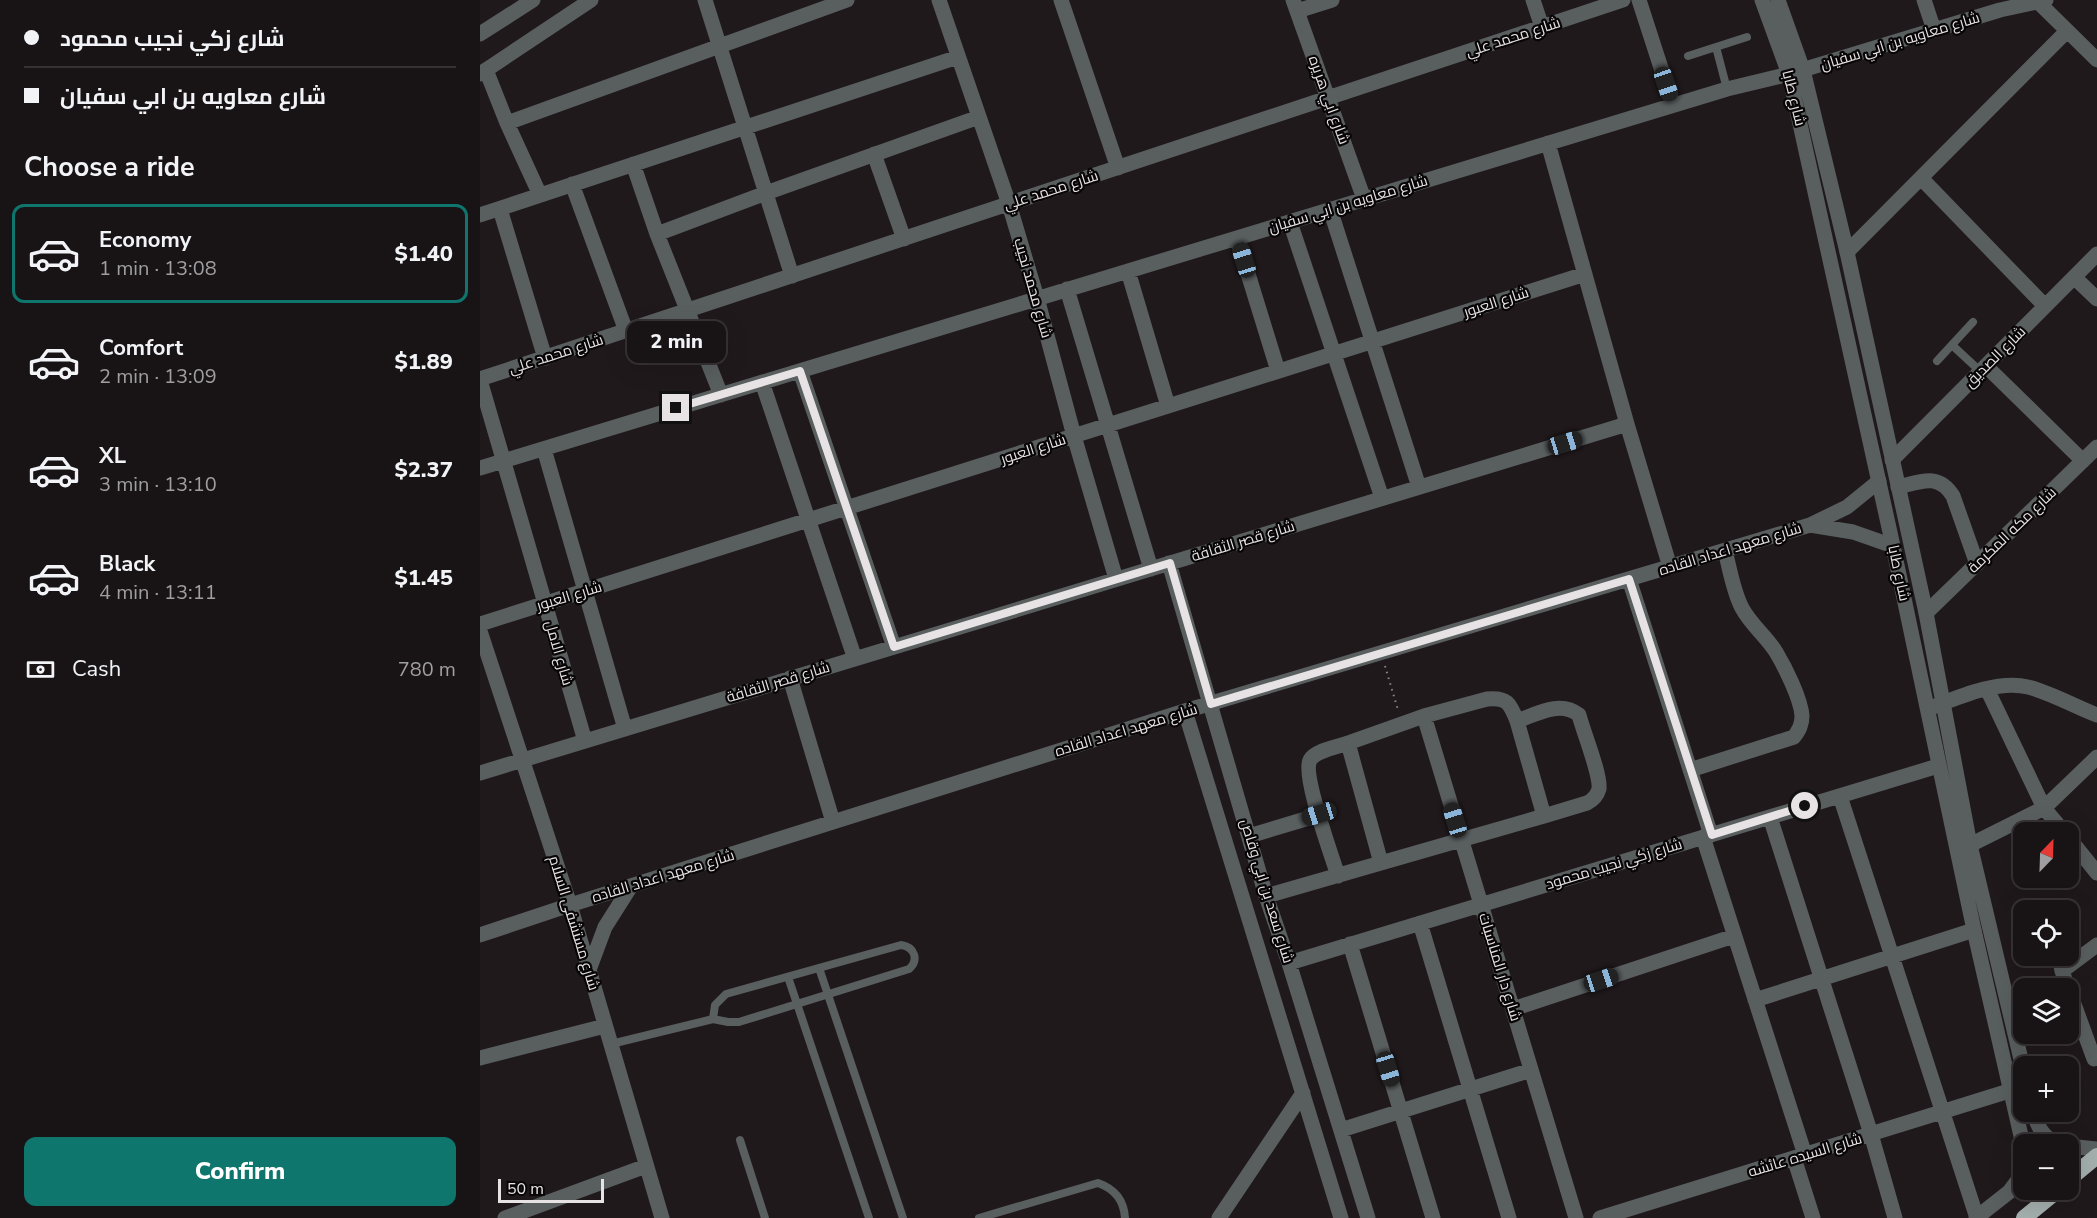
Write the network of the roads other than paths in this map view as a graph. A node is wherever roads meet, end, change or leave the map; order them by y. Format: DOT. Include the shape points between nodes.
graph roads {
  1 [pos="533,0"];
  2 [pos="591,0"];
  3 [pos="705,0"];
  4 [pos="847,0"];
  5 [pos="939,0"];
  6 [pos="1061,0"];
  7 [pos="1332,0"];
  8 [pos="1533,0"];
  9 [pos="1623,0"];
  10 [pos="1639,0"];
  11 [pos="1762,0"];
  12 [pos="1778,0"];
  13 [pos="1924,0"];
  14 [pos="2041,1"];
  15 [pos="1998,5"];
  16 [pos="1295,6"];
  17 [pos="1542,27"];
  18 [pos="1934,30"];
  19 [pos="2067,31"];
  20 [pos="480,34"];
  21 [pos="1747,37"];
  22 [pos="720,46"];
  23 [pos="1716,47"];
  24 [pos="1688,56"];
  25 [pos="958,57"];
  26 [pos="2097,60"];
  27 [pos="483,72"];
  28 [pos="1796,72"];
  29 [pos="1727,89"];
  30 [pos="1329,98"];
  31 [pos="1673,105"];
  32 [pos="979,117"];
  33 [pos="507,123"];
  34 [pos="745,127"];
  35 [pos="1548,143"];
  36 [pos="874,154"];
  37 [pos="633,164"];
  38 [pos="1118,168"];
  39 [pos="1921,178"];
  40 [pos="572,184"];
  41 [pos="766,193"];
  42 [pos="540,195"];
  43 [pos="1364,199"];
  44 [pos="1009,204"];
  45 [pos="500,208"];
  46 [pos="1330,209"];
  47 [pos="480,215"];
  48 [pos="1290,222"];
  49 [pos="657,234"];
  50 [pos="1237,238"];
  51 [pos="903,239"];
  52 [pos="1847,252"];
  53 [pos="2097,254"];
  54 [pos="1128,271"];
  55 [pos="1585,274"];
  56 [pos="792,276"];
  57 [pos="2074,277"];
  58 [pos="1067,290"];
  59 [pos="1037,298"];
  60 [pos="2097,299"];
  61 [pos="2045,306"];
  62 [pos="689,310"];
  63 [pos="1973,322"];
  64 [pos="626,331"];
  65 [pos="1373,341"];
  66 [pos="1952,345"];
  67 [pos="1334,354"];
  68 [pos="545,358"];
  69 [pos="1937,361"];
  70 [pos="1983,369"];
  71 [pos="800,371"];
  72 [pos="1278,371"];
  73 [pos="480,380"];
  74 [pos="762,382"];
  75 [pos="721,395"];
  76 [pos="1168,406"];
  77 [pos="1627,424"];
  78 [pos="1108,425"];
  79 [pos="1074,436"];
  80 [pos="2097,447"];
  81 [pos="544,449"];
  82 [pos="1892,460"];
  83 [pos="504,461"];
  84 [pos="2083,461"];
  85 [pos="480,468"];
  86 [pos="1879,481"];
  87 [pos="1419,487"];
  88 [pos="1898,487"];
  89 [pos="1382,498"];
  90 [pos="847,508"];
  91 [pos="808,520"];
  92 [pos="1810,525"];
  93 [pos="1893,546"];
  94 [pos="1725,550"];
  95 [pos="1170,563"];
  96 [pos="1977,564"];
  97 [pos="1670,567"];
  98 [pos="1151,568"];
  99 [pos="1116,579"];
  100 [pos="1629,579"];
  101 [pos="585,591"];
  102 [pos="545,604"];
  103 [pos="1926,613"];
  104 [pos="480,624"];
  105 [pos="480,631"];
  106 [pos="894,647"];
  107 [pos="855,658"];
  108 [pos="790,678"];
  109 [pos="1987,689"];
  110 [pos="1944,702"];
  111 [pos="1211,704"];
  112 [pos="1928,709"];
  113 [pos="1185,711"];
  114 [pos="2097,715"];
  115 [pos="1424,716"];
  116 [pos="1516,721"];
  117 [pos="625,729"];
  118 [pos="585,741"];
  119 [pos="1348,744"];
  120 [pos="2097,757"];
  121 [pos="523,760"];
  122 [pos="1938,766"];
  123 [pos="1690,770"];
  124 [pos="480,773"];
  125 [pos="1840,796"];
  126 [pos="2044,808"];
  127 [pos="1319,814"];
  128 [pos="1545,816"];
  129 [pos="1770,817"];
  130 [pos="833,822"];
  131 [pos="2056,822"];
  132 [pos="1249,836"];
  133 [pos="1707,836"];
  134 [pos="1461,840"];
  135 [pos="1970,845"];
  136 [pos="2079,851"];
  137 [pos="1381,863"];
  138 [pos="2097,873"];
  139 [pos="1338,876"];
  140 [pos="631,886"];
  141 [pos="1266,896"];
  142 [pos="1481,904"];
  143 [pos="570,905"];
  144 [pos="1420,923"];
  145 [pos="1974,930"];
  146 [pos="480,935"];
  147 [pos="1734,936"];
  148 [pos="1350,944"];
  149 [pos="2097,945"];
  150 [pos="2079,954"];
  151 [pos="1892,956"];
  152 [pos="1289,963"];
  153 [pos="2061,966"];
  154 [pos="819,968"];
  155 [pos="589,970"];
  156 [pos="788,977"];
  157 [pos="1821,978"];
  158 [pos="828,994"];
  159 [pos="1755,1000"];
  160 [pos="798,1004"];
  161 [pos="1513,1009"];
  162 [pos="712,1018"];
  163 [pos="605,1026"];
  164 [pos="611,1044"];
  165 [pos="2020,1056"];
  166 [pos="480,1058"];
  167 [pos="2094,1059"];
  168 [pos="1531,1070"];
  169 [pos="1470,1089"];
  170 [pos="2009,1091"];
  171 [pos="1303,1093"];
  172 [pos="2013,1107"];
  173 [pos="1401,1111"];
  174 [pos="1943,1112"];
  175 [pos="1341,1130"];
  176 [pos="1871,1134"];
  177 [pos="740,1140"];
  178 [pos="2079,1147"];
  179 [pos="2097,1149"];
  180 [pos="1799,1156"];
  181 [pos="2097,1156"];
  182 [pos="646,1166"];
  183 [pos="2079,1171"];
  184 [pos="2013,1186"];
  185 [pos="2046,1200"];
  186 [pos="1648,1203"];
  187 [pos="506,1218"];
  188 [pos="662,1218"];
  189 [pos="765,1218"];
  190 [pos="869,1218"];
  191 [pos="903,1218"];
  192 [pos="979,1218"];
  193 [pos="1125,1218"];
  194 [pos="1219,1218"];
  195 [pos="1341,1218"];
  196 [pos="1368,1218"];
  197 [pos="1433,1218"];
  198 [pos="1509,1218"];
  199 [pos="1576,1218"];
  200 [pos="1600,1218"];
  201 [pos="1654,1218"];
  202 [pos="1813,1218"];
  203 [pos="1896,1218"];
  204 [pos="1977,1218"];
  205 [pos="2024,1218"];
  1 -- 20 [label="street"];
  2 -- 27 [label="street"];
  3 -- 22 [label="street"];
  4 -- 22 [label="street"];
  5 -- 25 [label="street, شارع محمد نجيب"];
  6 -- 38 [label="street"];
  7 -- 16 [label="street"];
  8 -- 17 [label="street"];
  9 -- 17 [label="street, شارع محمد علي"];
  10 -- 31 [label="street"];
  11 -- 28 [label="street, شارع طابا"];
  12 -- 28 [label="street, شارع طابا"];
  13 -- 18 [label="street"];
  14 -- 15 [label="street, شارع معاويه بن ابي سفيان"];
  14 -- 19 [label="street"];
  15 -- 18 [label="street, شارع معاويه بن ابي سفيان"];
  16 -- 30 [label="street, شارع ابي هريره"];
  17 -- 30 [label="street, شارع محمد علي"];
  18 -- 28 [label="street, شارع معاويه بن ابي سفيان"];
  19 -- 26 [label="street"];
  19 -- 39 [label="street"];
  21 -- 23 [label="lane"];
  22 -- 33 [label="street"];
  22 -- 34 [label="street"];
  23 -- 24 [label="lane"];
  23 -- 29 [label="lane"];
  25 -- 32 [label="street, شارع محمد نجيب"];
  25 -- 34 [label="street"];
  27 -- 33 [label="street"];
  28 -- 29 [label="street, شارع معاويه بن ابي سفيان"];
  28 -- 52 [label="street, شارع طابا"];
  28 -- 86 [label="street, شارع طابا"];
  29 -- 31 [label="street, شارع معاويه بن ابي سفيان"];
  30 -- 38 [label="street, شارع محمد علي"];
  30 -- 43 [label="street, شارع ابي هريره"];
  31 -- 35 [label="street, شارع معاويه بن ابي سفيان"];
  32 -- 36 [label="street"];
  32 -- 44 [label="street, شارع محمد نجيب"];
  33 -- 42 [label="street"];
  34 -- 37 [label="street"];
  34 -- 41 [label="street"];
  35 -- 43 [label="street, شارع معاويه بن ابي سفيان"];
  35 -- 55 [label="street"];
  36 -- 41 [label="street"];
  36 -- 51 [label="street"];
  37 -- 40 [label="street"];
  37 -- 49 [label="street"];
  38 -- 44 [label="street, شارع محمد علي"];
  39 -- 52 [label="street"];
  39 -- 61 [label="street"];
  40 -- 42 [label="street"];
  40 -- 64 [label="street"];
  41 -- 49 [label="street"];
  41 -- 56 [label="street"];
  42 -- 45 [label="street"];
  43 -- 46 [label="street, شارع معاويه بن ابي سفيان"];
  44 -- 51 [label="street, شارع محمد علي"];
  44 -- 59 [label="street, شارع محمد نجيب"];
  45 -- 47 [label="street"];
  45 -- 68 [label="street"];
  46 -- 48 [label="street, شارع معاويه بن ابي سفيان"];
  46 -- 65 [label="street"];
  48 -- 50 [label="street, شارع معاويه بن ابي سفيان"];
  48 -- 67 [label="street"];
  49 -- 62 [label="street"];
  50 -- 54 [label="street, شارع معاويه بن ابي سفيان"];
  50 -- 72 [label="street"];
  51 -- 56 [label="street, شارع محمد علي"];
  52 -- 82 [label="street, شارع طابا"];
  53 -- 57 [label="street, شارع الصديق"];
  54 -- 58 [label="street, شارع معاويه بن ابي سفيان"];
  54 -- 76 [label="street"];
  55 -- 65 [label="street, شارع العبور"];
  55 -- 77 [label="street"];
  56 -- 62 [label="street, شارع محمد علي"];
  57 -- 60 [label="street"];
  57 -- 61 [label="street, شارع الصديق"];
  58 -- 59 [label="street, شارع معاويه بن ابي سفيان"];
  58 -- 78 [label="street"];
  59 -- 71 [label="street, شارع معاويه بن ابي سفيان"];
  59 -- 79 [label="street, شارع محمد نجيب"];
  61 -- 70 [label="street, شارع الصديق"];
  62 -- 64 [label="street, شارع محمد علي"];
  62 -- 75 [label="street"];
  63 -- 66 [label="lane"];
  64 -- 68 [label="street, شارع محمد علي"];
  65 -- 67 [label="street, شارع العبور"];
  65 -- 87 [label="street"];
  66 -- 69 [label="lane"];
  66 -- 70 [label="lane"];
  67 -- 72 [label="street, شارع العبور"];
  67 -- 89 [label="street"];
  68 -- 73 [label="street, شارع محمد علي"];
  70 -- 82 [label="street, شارع الصديق"];
  70 -- 84 [label="street"];
  71 -- 74 [label="street, شارع معاويه بن ابي سفيان"];
  71 -- 90 [label="street"];
  72 -- 76 [label="street, شارع العبور"];
  73 -- 83 [label="street, شارع الامل"];
  74 -- 75 [label="street, شارع معاويه بن ابي سفيان"];
  74 -- 91 [label="street"];
  75 -- 81 [label="street, شارع معاويه بن ابي سفيان"];
  76 -- 78 [label="street, شارع العبور"];
  77 -- 87 [label="street, شارع قصر الثقافة"];
  77 -- 97 [label="street"];
  78 -- 79 [label="street, شارع العبور"];
  78 -- 98 [label="street"];
  79 -- 90 [label="street, شارع العبور"];
  79 -- 99 [label="street, شارع محمد نجيب"];
  80 -- 84 [label="street, شارع مكه المكرمة"];
  81 -- 83 [label="street, شارع معاويه بن ابي سفيان"];
  81 -- 101 [label="street"];
  82 -- 88 [label="street, شارع طابا"];
  83 -- 85 [label="street, شارع معاويه بن ابي سفيان"];
  83 -- 102 [label="street, شارع الامل"];
  84 -- 96 [label="street, شارع مكه المكرمة"];
  86 -- 92 [label="street, شارع معهد اعداد القاده" via="1847,507"];
  86 -- 93 [label="street, شارع طابا"];
  87 -- 89 [label="street, شارع قصر الثقافة"];
  88 -- 96 [label="street" via="1930,480 1948,487"];
  88 -- 103 [label="street, شارع طابا"];
  89 -- 95 [label="street, شارع قصر الثقافة"];
  90 -- 91 [label="street, شارع العبور"];
  90 -- 106 [label="street"];
  91 -- 101 [label="street, شارع العبور"];
  91 -- 107 [label="street"];
  92 -- 93 [label="street, شارع معهد اعداد القاده" via="1853,532"];
  92 -- 94 [label="street, شارع معهد اعداد القاده"];
  93 -- 112 [label="street, شارع طابا"];
  94 -- 97 [label="street, شارع معهد اعداد القاده"];
  94 -- 123 [label="street" via="1740,605 1749,622 1775,651 1793,689 1802,722 1794,737"];
  95 -- 98 [label="street, شارع قصر الثقافة"];
  95 -- 111 [label="street, شارع سعد بن ابي وقاص"];
  96 -- 103 [label="street, شارع مكه المكرمة"];
  97 -- 100 [label="street, شارع معهد اعداد القاده"];
  98 -- 99 [label="street, شارع قصر الثقافة"];
  99 -- 106 [label="street, شارع قصر الثقافة"];
  100 -- 111 [label="street, شارع معهد اعداد القاده"];
  100 -- 123 [label="street"];
  101 -- 102 [label="street, شارع العبور"];
  101 -- 117 [label="street"];
  102 -- 104 [label="street, شارع العبور"];
  102 -- 118 [label="street, شارع الامل"];
  103 -- 110 [label="street, شارع طابا"];
  105 -- 121 [label="street, شارع مستشفى السلام"];
  106 -- 107 [label="street, شارع قصر الثقافة"];
  107 -- 108 [label="street, شارع قصر الثقافة"];
  108 -- 117 [label="street, شارع قصر الثقافة"];
  108 -- 130 [label="street"];
  109 -- 110 [label="street"];
  109 -- 114 [label="street" via="2007,685 2028,687"];
  109 -- 126 [label="street"];
  110 -- 112 [label="street"];
  110 -- 135 [label="street, شارع طابا"];
  111 -- 113 [label="street, شارع معهد اعداد القاده"];
  111 -- 132 [label="street, شارع سعد بن ابي وقاص"];
  112 -- 122 [label="street, شارع طابا"];
  113 -- 130 [label="street, شارع معهد اعداد القاده"];
  113 -- 171 [label="street, شارع سعد بن ابي وقاص"];
  115 -- 116 [label="street" via="1497,698 1507,701"];
  115 -- 119 [label="street"];
  115 -- 134 [label="street, شارع دار المناسبات"];
  116 -- 128 [label="street"];
  116 -- 128 [label="street" via="1564,707 1579,715 1599,782 1597,795 1587,803"];
  117 -- 118 [label="street, شارع قصر الثقافة"];
  118 -- 121 [label="street, شارع قصر الثقافة"];
  119 -- 127 [label="street" via="1310,760 1308,776"];
  119 -- 137 [label="street"];
  120 -- 126 [label="street"];
  121 -- 124 [label="street, شارع قصر الثقافة"];
  121 -- 143 [label="street, شارع مستشفى السلام"];
  122 -- 125 [label="street, شارع زكي نجيب محمود"];
  122 -- 145 [label="street, شارع طابا"];
  123 -- 133 [label="street"];
  125 -- 129 [label="street, شارع زكي نجيب محمود"];
  125 -- 151 [label="street"];
  126 -- 131 [label="street"];
  126 -- 135 [label="street"];
  127 -- 132 [label="street"];
  127 -- 139 [label="street"];
  128 -- 134 [label="street"];
  129 -- 133 [label="street, شارع زكي نجيب محمود"];
  129 -- 157 [label="street"];
  130 -- 140 [label="street, شارع معهد اعداد القاده"];
  132 -- 141 [label="street, شارع سعد بن ابي وقاص"];
  133 -- 142 [label="street, شارع زكي نجيب محمود"];
  133 -- 147 [label="street"];
  134 -- 137 [label="street"];
  134 -- 142 [label="street, شارع دار المناسبات"];
  135 -- 165 [label="street, شارع طابا"];
  136 -- 138 [label="street"];
  137 -- 139 [label="street"];
  139 -- 141 [label="street"];
  140 -- 143 [label="street, شارع معهد اعداد القاده"];
  140 -- 155 [label="street" via="605,927"];
  141 -- 152 [label="street, شارع سعد بن ابي وقاص"];
  142 -- 144 [label="street, شارع زكي نجيب محمود"];
  142 -- 161 [label="street, شارع دار المناسبات"];
  143 -- 146 [label="street, شارع معهد اعداد القاده"];
  143 -- 155 [label="street, شارع مستشفى السلام"];
  144 -- 148 [label="street, شارع زكي نجيب محمود"];
  144 -- 169 [label="street"];
  145 -- 151 [label="street"];
  145 -- 170 [label="street, شارع طابا"];
  147 -- 159 [label="street"];
  147 -- 161 [label="street"];
  148 -- 152 [label="street, شارع زكي نجيب محمود"];
  148 -- 173 [label="street"];
  149 -- 150 [label="street"];
  151 -- 157 [label="street"];
  151 -- 174 [label="street"];
  152 -- 175 [label="street, شارع سعد بن ابي وقاص"];
  153 -- 167 [label="street"];
  154 -- 156 [label="lane"];
  154 -- 158 [label="lane"];
  154 -- 158 [label="lane" via="901,945 914,954 909,969"];
  155 -- 163 [label="street, شارع مستشفى السلام"];
  156 -- 160 [label="lane"];
  156 -- 162 [label="lane" via="726,994 716,1005"];
  157 -- 159 [label="street"];
  157 -- 176 [label="street"];
  158 -- 160 [label="lane"];
  158 -- 191 [label="lane"];
  159 -- 180 [label="street"];
  160 -- 162 [label="lane" via="739,1022"];
  160 -- 190 [label="lane"];
  161 -- 168 [label="street, شارع دار المناسبات"];
  162 -- 164 [label="lane"];
  163 -- 164 [label="street, شارع مستشفى السلام"];
  163 -- 166 [label="street"];
  164 -- 182 [label="street, شارع مستشفى السلام"];
  168 -- 169 [label="street"];
  168 -- 199 [label="street, شارع دار المناسبات"];
  169 -- 173 [label="street"];
  169 -- 198 [label="street"];
  170 -- 172 [label="street, شارع طابا"];
  170 -- 174 [label="street, شارع السيده عائشه"];
  171 -- 194 [label="street"];
  171 -- 195 [label="street, شارع سعد بن ابي وقاص"];
  173 -- 175 [label="street"];
  173 -- 197 [label="street"];
  174 -- 176 [label="street, شارع السيده عائشه"];
  174 -- 204 [label="street"];
  175 -- 196 [label="street, شارع سعد بن ابي وقاص"];
  176 -- 180 [label="street, شارع السيده عائشه"];
  176 -- 203 [label="street"];
  177 -- 189 [label="lane"];
  178 -- 179 [label="street"];
  180 -- 186 [label="street, شارع السيده عائشه"];
  180 -- 202 [label="street"];
  181 -- 183 [label="highway"];
  182 -- 187 [label="street"];
  182 -- 188 [label="street, شارع مستشفى السلام"];
  184 -- 204 [label="street"];
  185 -- 205 [label="highway"];
  186 -- 200 [label="street, شارع السيده عائشه"];
  186 -- 201 [label="street"];
  192 -- 193 [label="lane" via="1098,1183 1118,1195"];
}
